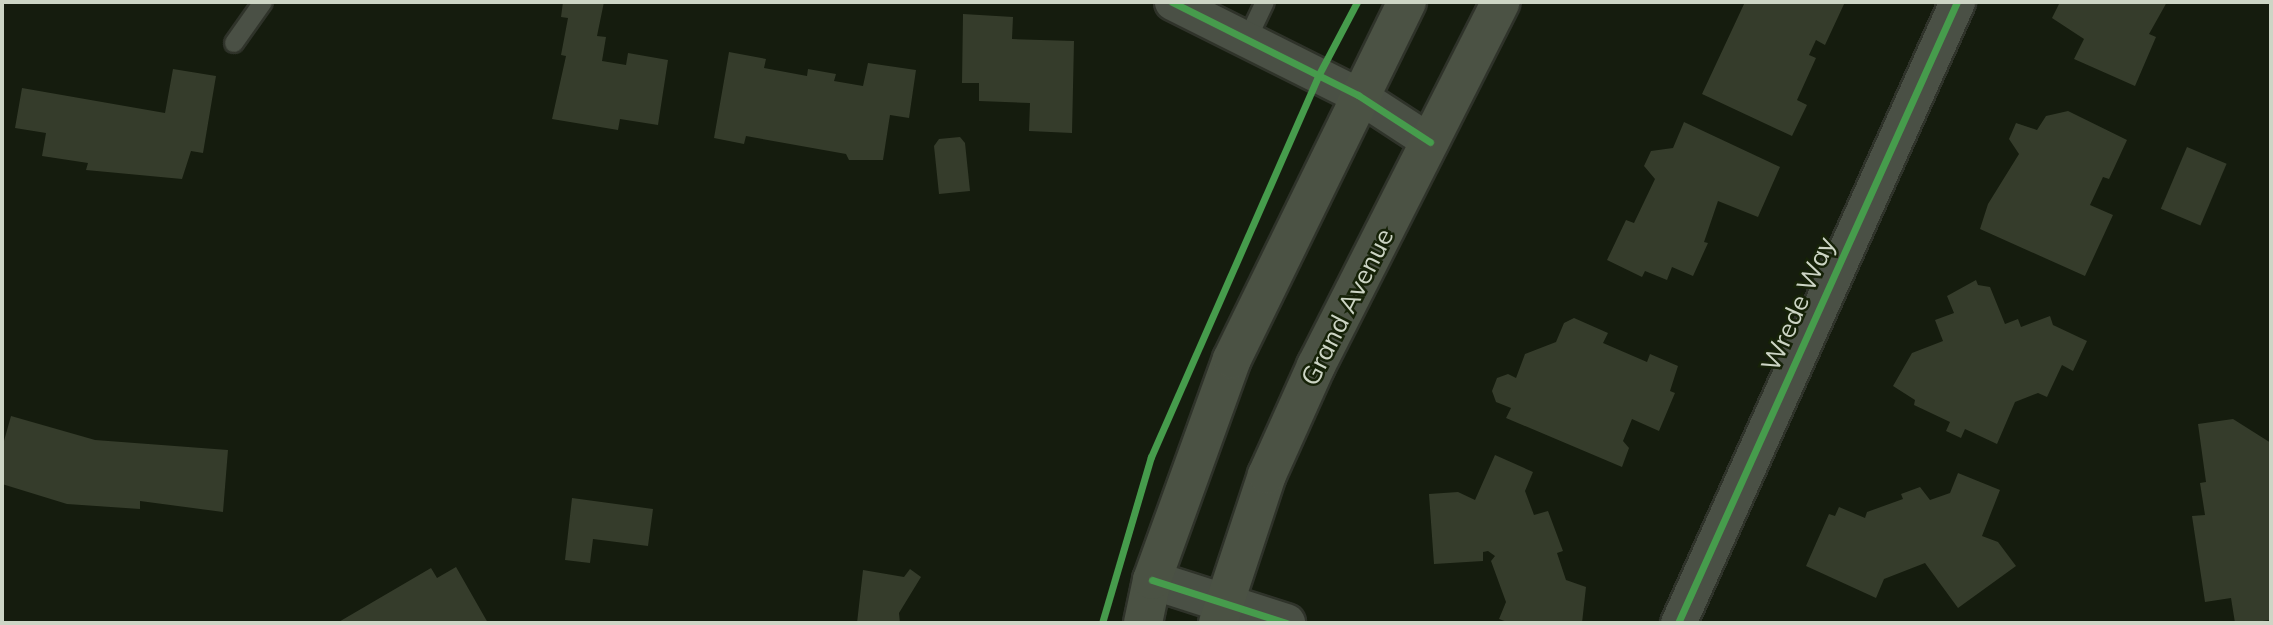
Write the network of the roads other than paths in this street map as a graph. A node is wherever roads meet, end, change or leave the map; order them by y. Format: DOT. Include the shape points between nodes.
graph roads {
  1 [pos="263,2"];
  2 [pos="1174,2"];
  3 [pos="1265,2"];
  4 [pos="1407,2"];
  5 [pos="1501,2"];
  6 [pos="1957,2"];
  7 [pos="1247,40"];
  8 [pos="234,43"];
  9 [pos="1358,95"];
  10 [pos="1430,142"];
  11 [pos="1152,580"];
  12 [pos="1221,613"];
  13 [pos="1143,623"];
  14 [pos="1286,623"];
  15 [pos="1678,623"];
  1 -- 8 [label="lane"];
  2 -- 7 [label="street"];
  3 -- 7 [label="lane"];
  4 -- 9 [label="main road"];
  5 -- 10 [label="main road, Grand Avenue"];
  6 -- 15 [label="street, Wrede Way"];
  7 -- 9 [label="street"];
  9 -- 10 [label="street"];
  9 -- 11 [label="main road" via="1232,359"];
  10 -- 12 [label="main road, Grand Avenue" via="1316,366 1267,475"];
  11 -- 12 [label="street"];
  11 -- 13 [label="main road"];
  12 -- 14 [label="street"];
}
